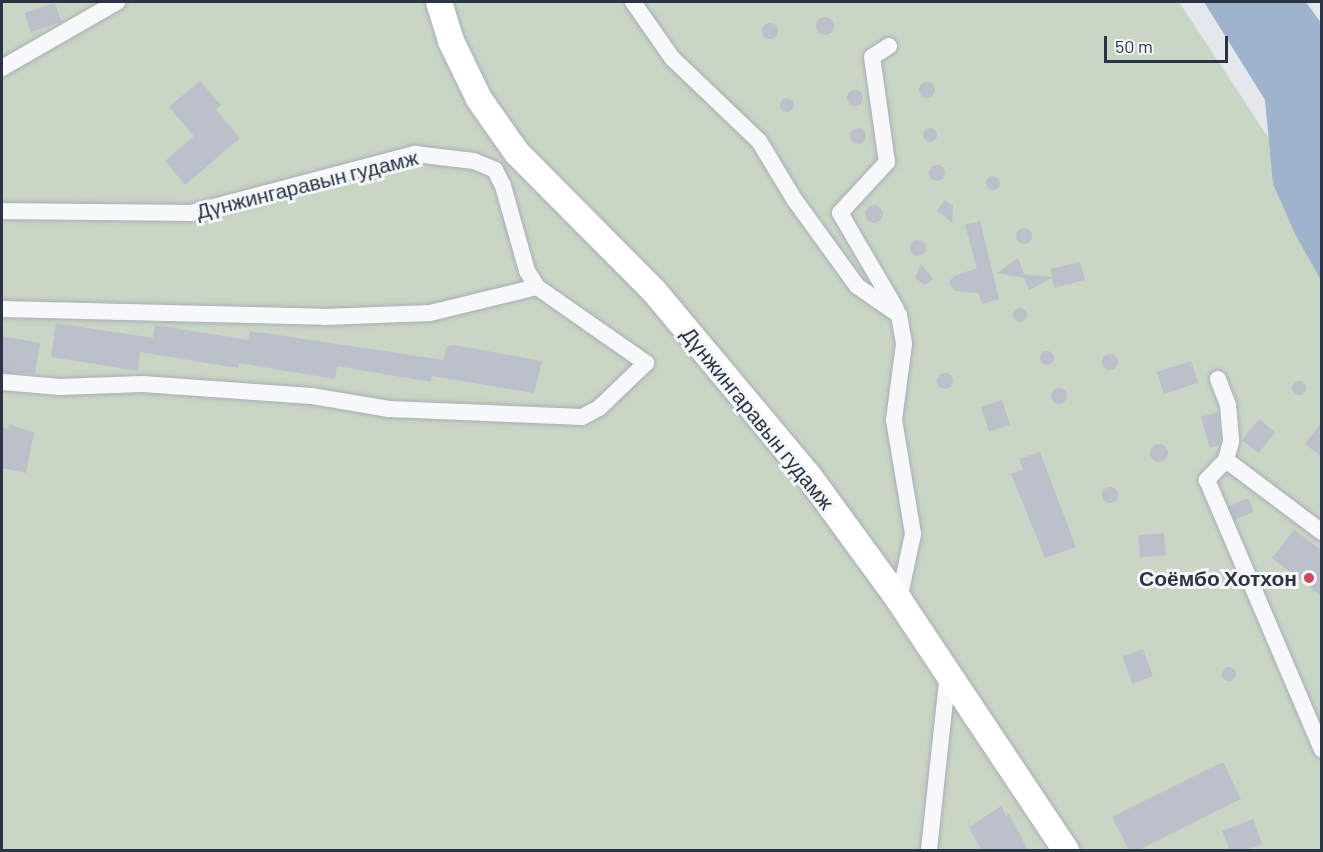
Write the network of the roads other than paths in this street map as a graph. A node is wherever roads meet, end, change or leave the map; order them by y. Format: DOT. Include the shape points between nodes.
graph roads {
  1 [pos="117,2"];
  2 [pos="439,2"];
  3 [pos="633,2"];
  4 [pos="889,46"];
  5 [pos="2,68"];
  6 [pos="517,153"];
  7 [pos="495,170"];
  8 [pos="2,212"];
  9 [pos="537,287"];
  10 [pos="2,309"];
  11 [pos="899,315"];
  12 [pos="1218,378"];
  13 [pos="2,382"];
  14 [pos="1226,460"];
  15 [pos="1322,532"];
  16 [pos="899,600"];
  17 [pos="948,672"];
  18 [pos="1322,749"];
  19 [pos="928,850"];
  20 [pos="1066,850"];
  1 -- 5 [label="street"];
  2 -- 6 [label="main road, Дүнжингаравын гудамж" via="451,41 479,99"];
  3 -- 11 [label="street" via="672,58 759,141 794,200 857,286"];
  4 -- 11 [label="street" via="872,57 887,162 840,213"];
  6 -- 7 [label="street"];
  6 -- 16 [label="main road, Дүнжингаравын гудамж" via="654,291 808,475"];
  7 -- 8 [label="street, Дүнжингаравын гудамж" via="454,156 415,154 191,213"];
  7 -- 9 [label="street" via="527,271"];
  9 -- 10 [label="street" via="430,313 324,317"];
  9 -- 13 [label="street" via="646,363 599,408 582,417 388,409 311,396 142,384 60,387"];
  11 -- 16 [label="street" via="904,344 894,420 913,534"];
  12 -- 14 [label="street" via="1233,426"];
  14 -- 15 [label="street"];
  14 -- 18 [label="street" via="1207,480"];
  16 -- 17 [label="main road, Дүнжингаравын гудамж"];
  17 -- 19 [label="street"];
  17 -- 20 [label="main road, Дүнжингаравын гудамж"];
}
